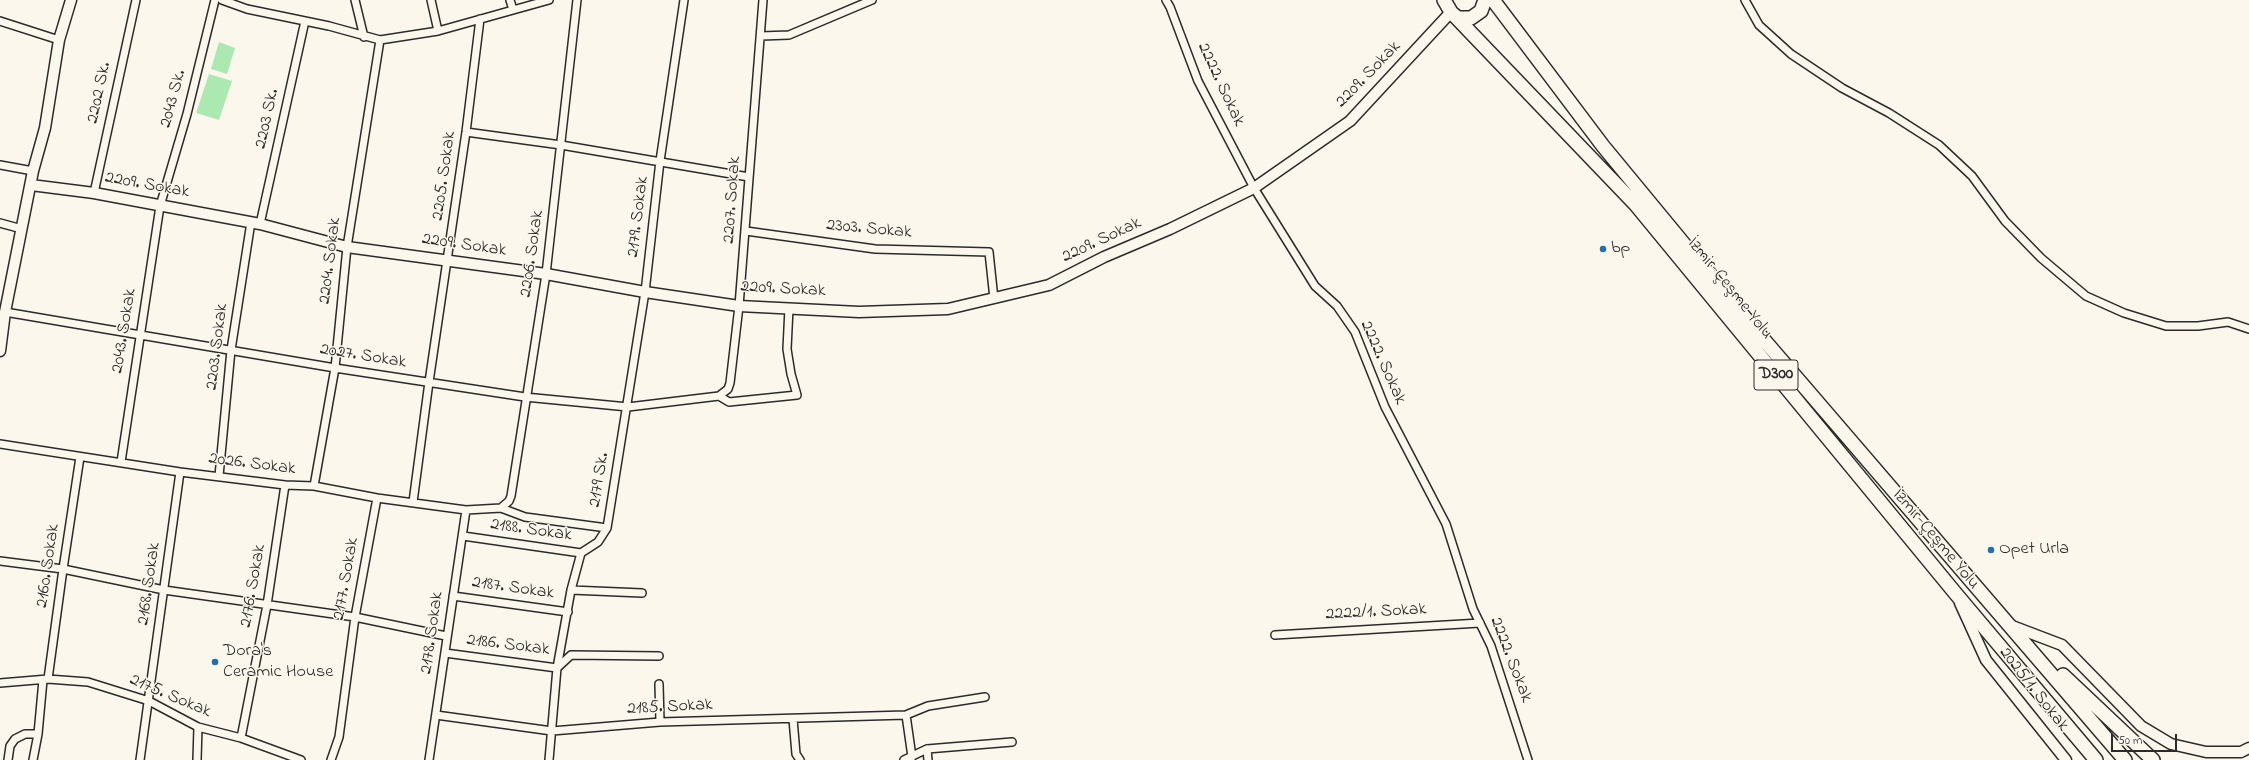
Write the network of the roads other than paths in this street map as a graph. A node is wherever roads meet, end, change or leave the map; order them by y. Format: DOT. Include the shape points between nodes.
graph roads {
  1 [pos="71,0"];
  2 [pos="136,0"];
  3 [pos="215,0"];
  4 [pos="222,0"];
  5 [pos="355,0"];
  6 [pos="431,0"];
  7 [pos="510,0"];
  8 [pos="549,0"];
  9 [pos="578,0"];
  10 [pos="684,0"];
  11 [pos="763,0"];
  12 [pos="872,0"];
  13 [pos="1166,0"];
  14 [pos="1446,0"];
  15 [pos="1486,0"];
  16 [pos="1493,0"];
  17 [pos="1745,0"];
  18 [pos="513,10"];
  19 [pos="1451,12"];
  20 [pos="480,19"];
  21 [pos="0,21"];
  22 [pos="305,21"];
  23 [pos="438,31"];
  24 [pos="761,36"];
  25 [pos="364,37"];
  26 [pos="59,40"];
  27 [pos="380,40"];
  28 [pos="466,132"];
  29 [pos="561,145"];
  30 [pos="660,161"];
  31 [pos="0,165"];
  32 [pos="33,171"];
  33 [pos="749,177"];
  34 [pos="31,185"];
  35 [pos="1254,188"];
  36 [pos="94,193"];
  37 [pos="160,206"];
  38 [pos="256,223"];
  39 [pos="0,224"];
  40 [pos="22,229"];
  41 [pos="746,231"];
  42 [pos="347,247"];
  43 [pos="448,262"];
  44 [pos="546,274"];
  45 [pos="645,292"];
  46 [pos="994,299"];
  47 [pos="739,306"];
  48 [pos="789,308"];
  49 [pos="5,312"];
  50 [pos="2249,329"];
  51 [pos="139,335"];
  52 [pos="232,350"];
  53 [pos="0,351"];
  54 [pos="335,368"];
  55 [pos="429,382"];
  56 [pos="719,396"];
  57 [pos="525,397"];
  58 [pos="628,407"];
  59 [pos="622,437"];
  60 [pos="0,444"];
  61 [pos="80,457"];
  62 [pos="121,462"];
  63 [pos="180,472"];
  64 [pos="219,476"];
  65 [pos="285,486"];
  66 [pos="314,486"];
  67 [pos="377,498"];
  68 [pos="413,502"];
  69 [pos="501,508"];
  70 [pos="466,510"];
  71 [pos="607,528"];
  72 [pos="463,536"];
  73 [pos="581,553"];
  74 [pos="0,561"];
  75 [pos="63,569"];
  76 [pos="164,590"];
  77 [pos="571,590"];
  78 [pos="642,593"];
  79 [pos="1956,594"];
  80 [pos="453,596"];
  81 [pos="267,605"];
  82 [pos="568,612"];
  83 [pos="355,617"];
  84 [pos="1480,623"];
  85 [pos="2012,626"];
  86 [pos="1275,635"];
  87 [pos="446,636"];
  88 [pos="445,653"];
  89 [pos="659,656"];
  90 [pos="557,668"];
  91 [pos="46,679"];
  92 [pos="0,683"];
  93 [pos="659,684"];
  94 [pos="985,697"];
  95 [pos="149,701"];
  96 [pos="436,715"];
  97 [pos="906,715"];
  98 [pos="793,719"];
  99 [pos="660,722"];
  100 [pos="198,727"];
  101 [pos="552,731"];
  102 [pos="38,734"];
  103 [pos="241,738"];
  104 [pos="1012,742"];
  105 [pos="2249,748"];
  106 [pos="927,749"];
  107 [pos="912,757"];
  108 [pos="299,759"];
  109 [pos="8,760"];
  110 [pos="34,760"];
  111 [pos="140,760"];
  112 [pos="197,760"];
  113 [pos="331,760"];
  114 [pos="430,760"];
  115 [pos="549,760"];
  116 [pos="800,760"];
  117 [pos="904,760"];
  118 [pos="928,760"];
  119 [pos="1528,760"];
  120 [pos="2066,760"];
  121 [pos="2096,760"];
  122 [pos="2125,760"];
  123 [pos="2153,760"];
  1 -- 26 [label="street"];
  2 -- 36 [label="street, 2202 Sk."];
  3 -- 37 [label="street, 2043 Sk." via="187,114"];
  4 -- 22 [label="street" via="247,9"];
  5 -- 25 [label="street"];
  6 -- 23 [label="street"];
  7 -- 18 [label="street"];
  8 -- 18 [label="street"];
  9 -- 29 [label="street, 2206. Sokak"];
  10 -- 30 [label="street, 2179. Sokak"];
  11 -- 24 [label="street, 2207. Sokak"];
  12 -- 24 [label="street" via="788,35"];
  13 -- 35 [label="street, 2222. Sokak" via="1198,82"];
  14 -- 19 [label="highway, İzmir-Çeşme Yolu / D300"];
  15 -- 19 [label="highway" via="1481,11 1471,18 1458,18"];
  16 -- 85 [label="highway, İzmir-Çeşme Yolu / D300" via="1603,146 1735,306"];
  17 -- 50 [label="street" via="1759,25 1791,54 1842,88 1889,113 1939,145 1972,176 2006,221 2041,258 2086,296 2124,313 2166,326 2198,326 2228,322"];
  18 -- 20 [label="street"];
  19 -- 35 [label="street, 2209. Sokak" via="1350,121"];
  19 -- 79 [label="highway, İzmir-Çeşme Yolu / D300" via="1636,205"];
  20 -- 23 [label="street"];
  20 -- 28 [label="street, 2205. Sokak"];
  21 -- 26 [label="street"];
  22 -- 25 [label="street"];
  22 -- 38 [label="street, 2203 Sk."];
  23 -- 27 [label="street"];
  24 -- 33 [label="street, 2207. Sokak"];
  25 -- 27 [label="street"];
  26 -- 32 [label="street" via="45,128"];
  27 -- 42 [label="street, 2204. Sokak"];
  28 -- 29 [label="street"];
  28 -- 43 [label="street, 2205. Sokak"];
  29 -- 30 [label="street"];
  29 -- 44 [label="street, 2206. Sokak"];
  30 -- 33 [label="street"];
  30 -- 45 [label="street, 2179. Sokak"];
  31 -- 32 [label="street"];
  32 -- 34 [label="street"];
  33 -- 41 [label="street, 2207. Sokak"];
  34 -- 36 [label="street, 2209. Sokak"];
  34 -- 40 [label="street"];
  35 -- 46 [label="street, 2209. Sokak" via="1170,229 1104,257 1049,286"];
  35 -- 84 [label="street, 2222. Sokak" via="1314,286 1337,306 1355,332 1385,407 1446,524 1473,609"];
  36 -- 37 [label="street, 2209. Sokak"];
  37 -- 38 [label="street, 2209. Sokak"];
  37 -- 51 [label="street, 2043. Sokak"];
  38 -- 42 [label="street, 2209. Sokak"];
  38 -- 52 [label="street, 2203. Sokak"];
  39 -- 40 [label="street"];
  40 -- 49 [label="street"];
  41 -- 46 [label="street, 2303. Sokak" via="875,249 989,252"];
  41 -- 47 [label="street, 2207. Sokak"];
  42 -- 43 [label="street, 2209. Sokak"];
  42 -- 54 [label="street, 2204. Sokak"];
  43 -- 44 [label="street, 2209. Sokak"];
  43 -- 55 [label="street, 2205. Sokak"];
  44 -- 45 [label="street, 2209. Sokak"];
  44 -- 57 [label="street, 2206. Sokak"];
  45 -- 47 [label="street, 2209. Sokak"];
  45 -- 58 [label="street, 2179. Sokak"];
  46 -- 48 [label="street, 2209. Sokak" via="948,309 924,311 859,312"];
  47 -- 48 [label="street, 2209. Sokak"];
  47 -- 56 [label="street, 2207. Sokak" via="730,382 728,389"];
  48 -- 56 [label="street" via="787,349 797,395 729,402"];
  49 -- 51 [label="street, 2027. Sokak"];
  49 -- 53 [label="street"];
  51 -- 52 [label="street, 2027. Sokak"];
  51 -- 62 [label="street, 2043. Sokak"];
  52 -- 54 [label="street, 2027. Sokak"];
  52 -- 64 [label="street, 2203. Sokak"];
  54 -- 55 [label="street, 2027. Sokak"];
  54 -- 66 [label="street, 2204. Sokak"];
  55 -- 57 [label="street, 2027. Sokak"];
  55 -- 68 [label="street, 2205. Sokak"];
  56 -- 58 [label="street, 2027. Sokak"];
  57 -- 58 [label="street, 2027. Sokak"];
  57 -- 69 [label="street, 2206. Sokak" via="511,496"];
  58 -- 59 [label="street, 2179. Sokak"];
  59 -- 71 [label="street, 2179 Sk."];
  60 -- 61 [label="street, 2026. Sokak"];
  61 -- 62 [label="street, 2026. Sokak"];
  61 -- 75 [label="street, 2160. Sokak"];
  62 -- 63 [label="street, 2026. Sokak"];
  63 -- 64 [label="street, 2026. Sokak"];
  63 -- 76 [label="street, 2168. Sokak"];
  64 -- 65 [label="street, 2026. Sokak"];
  65 -- 66 [label="street, 2026. Sokak"];
  65 -- 81 [label="street, 2176. Sokak"];
  66 -- 67 [label="street, 2026. Sokak"];
  67 -- 68 [label="street, 2026. Sokak"];
  67 -- 83 [label="street, 2177. Sokak"];
  68 -- 70 [label="street, 2026. Sokak"];
  69 -- 70 [label="street, 2026. Sokak"];
  69 -- 71 [label="street" via="525,516"];
  70 -- 72 [label="street, 2178. Sokak"];
  71 -- 73 [label="street, 2188. Sokak" via="598,542"];
  72 -- 73 [label="street, 2188. Sokak"];
  72 -- 80 [label="street, 2178. Sokak"];
  73 -- 77 [label="street"];
  74 -- 75 [label="street"];
  75 -- 76 [label="street"];
  75 -- 91 [label="street, 2160. Sokak"];
  76 -- 81 [label="street"];
  76 -- 95 [label="street, 2168. Sokak"];
  77 -- 78 [label="street, 2187. Sokak"];
  77 -- 82 [label="street"];
  79 -- 120 [label="street, 2025/1. Sokak" via="1986,660"];
  79 -- 121 [label="highway, İzmir-Çeşme Yolu / D300"];
  80 -- 82 [label="street, 2187. Sokak"];
  80 -- 87 [label="street, 2178. Sokak"];
  81 -- 83 [label="street"];
  81 -- 103 [label="street, 2176. Sokak"];
  82 -- 90 [label="street"];
  83 -- 87 [label="street"];
  83 -- 113 [label="street, 2177. Sokak" via="340,737"];
  84 -- 86 [label="street, 2222/1. Sokak"];
  84 -- 119 [label="street, 2222. Sokak" via="1491,646"];
  85 -- 105 [label="street" via="2062,645 2141,726 2171,744 2206,752 2241,752"];
  85 -- 122 [label="highway, İzmir-Çeşme Yolu / D300"];
  85 -- 123 [label="highway"];
  87 -- 88 [label="street, 2178. Sokak"];
  88 -- 90 [label="street, 2186. Sokak"];
  88 -- 96 [label="street, 2178. Sokak"];
  89 -- 90 [label="street, 2186. Sokak" via="571,655"];
  90 -- 101 [label="street"];
  91 -- 92 [label="street, 2175. Sokak"];
  91 -- 95 [label="street, 2175. Sokak" via="88,682"];
  91 -- 102 [label="street, 2160. Sokak"];
  93 -- 99 [label="street"];
  94 -- 97 [label="street" via="928,706"];
  95 -- 100 [label="street, 2175. Sokak"];
  95 -- 111 [label="street, 2168. Sokak"];
  96 -- 101 [label="street, 2185. Sokak"];
  96 -- 114 [label="street, 2178. Sokak"];
  97 -- 98 [label="street, 2185. Sokak"];
  97 -- 107 [label="street"];
  98 -- 99 [label="street, 2185. Sokak"];
  98 -- 116 [label="street" via="796,754"];
  99 -- 101 [label="street, 2185. Sokak"];
  100 -- 103 [label="street, 2175. Sokak"];
  100 -- 112 [label="street"];
  101 -- 115 [label="street"];
  102 -- 109 [label="street" via="25,734 14,739"];
  102 -- 110 [label="street, 2160. Sokak"];
  103 -- 108 [label="street, 2175. Sokak"];
  104 -- 106 [label="street"];
  106 -- 107 [label="street"];
  106 -- 118 [label="street"];
  107 -- 117 [label="street"];
}
